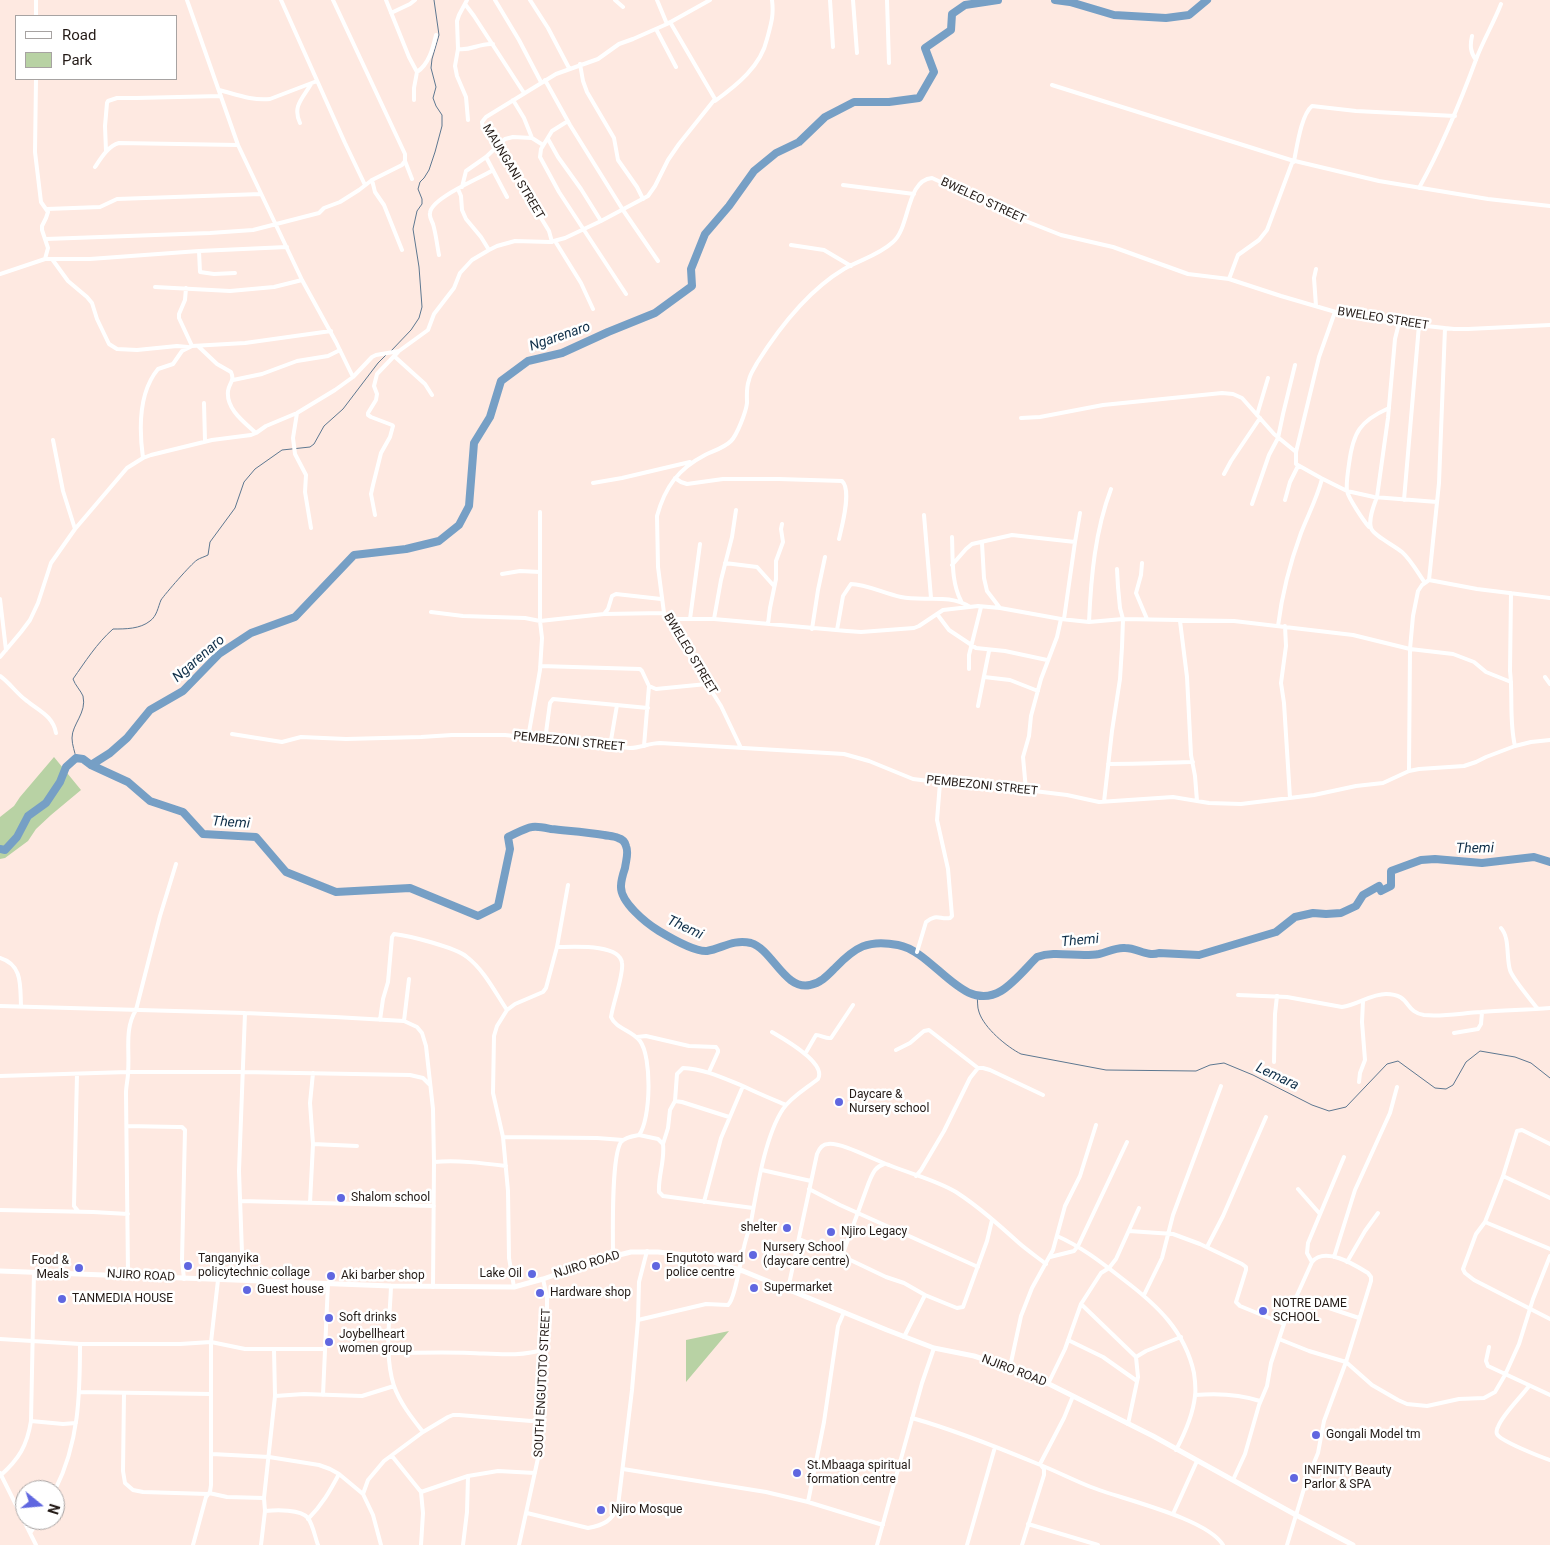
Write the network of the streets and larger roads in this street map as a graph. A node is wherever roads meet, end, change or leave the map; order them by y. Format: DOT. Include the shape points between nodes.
graph roads {
  1 [pos="36,0"];
  2 [pos="187,0"];
  3 [pos="281,0"];
  4 [pos="333,0"];
  5 [pos="386,0"];
  6 [pos="415,0"];
  7 [pos="496,0"];
  8 [pos="530,0"];
  9 [pos="615,0"];
  10 [pos="657,0"];
  11 [pos="696,0"];
  12 [pos="710,0"];
  13 [pos="772,0"];
  14 [pos="830,0"];
  15 [pos="854,0"];
  16 [pos="887,0"];
  17 [pos="466,2"];
  18 [pos="1501,4"];
  19 [pos="700,5"];
  20 [pos="623,7"];
  21 [pos="391,13"];
  22 [pos="36,15"];
  23 [pos="669,23"];
  24 [pos="656,29"];
  25 [pos="436,35"];
  26 [pos="1472,36"];
  27 [pos="493,44"];
  28 [pos="833,47"];
  29 [pos="458,49"];
  30 [pos="857,53"];
  31 [pos="1476,60"];
  32 [pos="889,63"];
  33 [pos="580,64"];
  34 [pos="676,67"];
  35 [pos="570,68"];
  36 [pos="418,72"];
  37 [pos="36,80"];
  38 [pos="317,80"];
  39 [pos="543,81"];
  40 [pos="310,84"];
  41 [pos="1052,85"];
  42 [pos="218,90"];
  43 [pos="524,93"];
  44 [pos="221,96"];
  45 [pos="414,100"];
  46 [pos="513,100"];
  47 [pos="715,101"];
  48 [pos="1455,116"];
  49 [pos="468,120"];
  50 [pos="568,121"];
  51 [pos="300,123"];
  52 [pos="532,138"];
  53 [pos="548,139"];
  54 [pos="238,145"];
  55 [pos="543,145"];
  56 [pos="497,147"];
  57 [pos="106,151"];
  58 [pos="486,157"];
  59 [pos="405,161"];
  60 [pos="1294,161"];
  61 [pos="95,167"];
  62 [pos="493,170"];
  63 [pos="412,179"];
  64 [pos="372,180"];
  65 [pos="365,185"];
  66 [pos="843,186"];
  67 [pos="460,188"];
  68 [pos="1419,188"];
  69 [pos="262,194"];
  70 [pos="914,194"];
  71 [pos="508,197"];
  72 [pos="643,199"];
  73 [pos="1550,206"];
  74 [pos="47,209"];
  75 [pos="623,210"];
  76 [pos="602,221"];
  77 [pos="275,224"];
  78 [pos="584,229"];
  79 [pos="46,239"];
  80 [pos="553,242"];
  81 [pos="791,244"];
  82 [pos="287,247"];
  83 [pos="402,250"];
  84 [pos="488,250"];
  85 [pos="199,251"];
  86 [pos="439,255"];
  87 [pos="45,259"];
  88 [pos="52,259"];
  89 [pos="658,261"];
  90 [pos="851,266"];
  91 [pos="1316,270"];
  92 [pos="235,272"];
  93 [pos="0,274"];
  94 [pos="1229,279"];
  95 [pos="302,280"];
  96 [pos="155,287"];
  97 [pos="186,288"];
  98 [pos="626,294"];
  99 [pos="1316,306"];
  100 [pos="593,309"];
  101 [pos="1335,312"];
  102 [pos="1399,323"];
  103 [pos="1419,325"];
  104 [pos="1550,325"];
  105 [pos="1446,328"];
  106 [pos="331,331"];
  107 [pos="198,346"];
  108 [pos="190,347"];
  109 [pos="340,350"];
  110 [pos="400,351"];
  111 [pos="394,356"];
  112 [pos="1296,365"];
  113 [pos="353,377"];
  114 [pos="1268,378"];
  115 [pos="233,380"];
  116 [pos="432,395"];
  117 [pos="204,404"];
  118 [pos="1389,408"];
  119 [pos="297,413"];
  120 [pos="1258,416"];
  121 [pos="1021,418"];
  122 [pos="256,433"];
  123 [pos="1278,438"];
  124 [pos="53,440"];
  125 [pos="205,441"];
  126 [pos="1296,452"];
  127 [pos="143,458"];
  128 [pos="692,462"];
  129 [pos="1298,466"];
  130 [pos="1224,474"];
  131 [pos="675,478"];
  132 [pos="1322,479"];
  133 [pos="592,483"];
  134 [pos="1111,489"];
  135 [pos="1347,491"];
  136 [pos="1377,497"];
  137 [pos="1285,500"];
  138 [pos="1404,500"];
  139 [pos="1437,502"];
  140 [pos="1252,504"];
  141 [pos="736,510"];
  142 [pos="540,512"];
  143 [pos="1080,513"];
  144 [pos="374,515"];
  145 [pos="924,515"];
  146 [pos="782,524"];
  147 [pos="311,528"];
  148 [pos="1371,528"];
  149 [pos="74,529"];
  150 [pos="952,537"];
  151 [pos="839,539"];
  152 [pos="982,542"];
  153 [pos="1075,542"];
  154 [pos="700,544"];
  155 [pos="825,557"];
  156 [pos="725,563"];
  157 [pos="1142,563"];
  158 [pos="952,565"];
  159 [pos="1117,569"];
  160 [pos="540,572"];
  161 [pos="502,574"];
  162 [pos="1429,580"];
  163 [pos="1425,584"];
  164 [pos="774,586"];
  165 [pos="1511,593"];
  166 [pos="661,598"];
  167 [pos="931,598"];
  168 [pos="1550,598"];
  169 [pos="0,599"];
  170 [pos="961,601"];
  171 [pos="970,607"];
  172 [pos="981,607"];
  173 [pos="1000,608"];
  174 [pos="431,612"];
  175 [pos="664,613"];
  176 [pos="604,614"];
  177 [pos="937,614"];
  178 [pos="666,619"];
  179 [pos="690,619"];
  180 [pos="714,619"];
  181 [pos="1062,619"];
  182 [pos="1123,619"];
  183 [pos="1146,619"];
  184 [pos="540,621"];
  185 [pos="1180,621"];
  186 [pos="1089,622"];
  187 [pos="768,624"];
  188 [pos="1278,626"];
  189 [pos="1285,626"];
  190 [pos="812,629"];
  191 [pos="836,630"];
  192 [pos="972,646"];
  193 [pos="1410,649"];
  194 [pos="6,650"];
  195 [pos="989,651"];
  196 [pos="0,657"];
  197 [pos="1047,660"];
  198 [pos="540,666"];
  199 [pos="970,669"];
  200 [pos="0,676"];
  201 [pos="984,677"];
  202 [pos="1545,677"];
  203 [pos="1511,682"];
  204 [pos="707,684"];
  205 [pos="1550,684"];
  206 [pos="649,686"];
  207 [pos="1038,691"];
  208 [pos="617,705"];
  209 [pos="978,706"];
  210 [pos="648,708"];
  211 [pos="56,734"];
  212 [pos="232,734"];
  213 [pos="528,738"];
  214 [pos="545,740"];
  215 [pos="1550,740"];
  216 [pos="610,746"];
  217 [pos="644,746"];
  218 [pos="1515,746"];
  219 [pos="741,748"];
  220 [pos="1193,762"];
  221 [pos="1108,764"];
  222 [pos="1408,771"];
  223 [pos="940,783"];
  224 [pos="1026,790"];
  225 [pos="1290,798"];
  226 [pos="1197,801"];
  227 [pos="1104,802"];
  228 [pos="176,864"];
  229 [pos="568,885"];
  230 [pos="1501,928"];
  231 [pos="557,947"];
  232 [pos="916,952"];
  233 [pos="0,958"];
  234 [pos="409,979"];
  235 [pos="1238,995"];
  236 [pos="1277,996"];
  237 [pos="1363,1000"];
  238 [pos="853,1005"];
  239 [pos="0,1006"];
  240 [pos="21,1006"];
  241 [pos="1537,1008"];
  242 [pos="1550,1008"];
  243 [pos="136,1010"];
  244 [pos="507,1010"];
  245 [pos="1482,1012"];
  246 [pos="245,1013"];
  247 [pos="380,1020"];
  248 [pos="404,1021"];
  249 [pos="772,1032"];
  250 [pos="1454,1033"];
  251 [pos="637,1037"];
  252 [pos="896,1050"];
  253 [pos="805,1054"];
  254 [pos="1274,1062"];
  255 [pos="978,1068"];
  256 [pos="128,1072"];
  257 [pos="242,1072"];
  258 [pos="709,1072"];
  259 [pos="313,1073"];
  260 [pos="77,1074"];
  261 [pos="0,1076"];
  262 [pos="1359,1082"];
  263 [pos="743,1086"];
  264 [pos="1221,1086"];
  265 [pos="431,1087"];
  266 [pos="1397,1087"];
  267 [pos="1043,1095"];
  268 [pos="676,1101"];
  269 [pos="786,1105"];
  270 [pos="729,1117"];
  271 [pos="1266,1117"];
  272 [pos="1096,1125"];
  273 [pos="127,1126"];
  274 [pos="639,1135"];
  275 [pos="503,1137"];
  276 [pos="624,1140"];
  277 [pos="1127,1142"];
  278 [pos="313,1144"];
  279 [pos="663,1144"];
  280 [pos="1550,1144"];
  281 [pos="357,1146"];
  282 [pos="1344,1157"];
  283 [pos="434,1162"];
  284 [pos="884,1164"];
  285 [pos="506,1166"];
  286 [pos="762,1170"];
  287 [pos="916,1176"];
  288 [pos="1503,1176"];
  289 [pos="811,1181"];
  290 [pos="809,1189"];
  291 [pos="1298,1189"];
  292 [pos="1550,1198"];
  293 [pos="241,1201"];
  294 [pos="704,1202"];
  295 [pos="310,1203"];
  296 [pos="434,1206"];
  297 [pos="753,1208"];
  298 [pos="1139,1208"];
  299 [pos="0,1210"];
  300 [pos="78,1212"];
  301 [pos="857,1213"];
  302 [pos="1378,1213"];
  303 [pos="128,1214"];
  304 [pos="1320,1214"];
  305 [pos="992,1220"];
  306 [pos="1484,1222"];
  307 [pos="1130,1231"];
  308 [pos="1169,1233"];
  309 [pos="1057,1236"];
  310 [pos="799,1238"];
  311 [pos="1078,1246"];
  312 [pos="1207,1247"];
  313 [pos="1550,1249"];
  314 [pos="647,1251"];
  315 [pos="613,1256"];
  316 [pos="842,1256"];
  317 [pos="1550,1256"];
  318 [pos="1334,1257"];
  319 [pos="1050,1258"];
  320 [pos="1312,1262"];
  321 [pos="1347,1262"];
  322 [pos="1046,1264"];
  323 [pos="978,1267"];
  324 [pos="1108,1268"];
  325 [pos="0,1270"];
  326 [pos="740,1270"];
  327 [pos="1545,1270"];
  328 [pos="34,1272"];
  329 [pos="1550,1272"];
  330 [pos="128,1275"];
  331 [pos="184,1279"];
  332 [pos="543,1279"];
  333 [pos="218,1280"];
  334 [pos="242,1280"];
  335 [pos="328,1283"];
  336 [pos="391,1286"];
  337 [pos="432,1287"];
  338 [pos="514,1287"];
  339 [pos="788,1289"];
  340 [pos="925,1295"];
  341 [pos="1144,1295"];
  342 [pos="1296,1297"];
  343 [pos="1081,1304"];
  344 [pos="1530,1308"];
  345 [pos="844,1312"];
  346 [pos="1359,1318"];
  347 [pos="1550,1319"];
  348 [pos="638,1320"];
  349 [pos="1284,1324"];
  350 [pos="904,1337"];
  351 [pos="1181,1337"];
  352 [pos="0,1338"];
  353 [pos="1279,1339"];
  354 [pos="1068,1340"];
  355 [pos="32,1341"];
  356 [pos="211,1342"];
  357 [pos="80,1344"];
  358 [pos="1489,1346"];
  359 [pos="934,1348"];
  360 [pos="274,1349"];
  361 [pos="324,1349"];
  362 [pos="546,1349"];
  363 [pos="390,1353"];
  364 [pos="1136,1357"];
  365 [pos="1346,1362"];
  366 [pos="1010,1367"];
  367 [pos="1505,1375"];
  368 [pos="1138,1381"];
  369 [pos="1048,1384"];
  370 [pos="394,1386"];
  371 [pos="1529,1386"];
  372 [pos="79,1392"];
  373 [pos="124,1394"];
  374 [pos="211,1394"];
  375 [pos="323,1394"];
  376 [pos="1196,1395"];
  377 [pos="1550,1395"];
  378 [pos="275,1396"];
  379 [pos="1073,1396"];
  380 [pos="1260,1401"];
  381 [pos="912,1418"];
  382 [pos="542,1420"];
  383 [pos="31,1421"];
  384 [pos="76,1423"];
  385 [pos="1128,1424"];
  386 [pos="423,1432"];
  387 [pos="995,1447"];
  388 [pos="1176,1450"];
  389 [pos="212,1454"];
  390 [pos="392,1456"];
  391 [pos="269,1457"];
  392 [pos="1550,1460"];
  393 [pos="1197,1461"];
  394 [pos="1040,1464"];
  395 [pos="623,1469"];
  396 [pos="536,1473"];
  397 [pos="0,1474"];
  398 [pos="339,1474"];
  399 [pos="468,1476"];
  400 [pos="59,1480"];
  401 [pos="1233,1480"];
  402 [pos="421,1492"];
  403 [pos="209,1494"];
  404 [pos="363,1494"];
  405 [pos="264,1498"];
  406 [pos="808,1502"];
  407 [pos="265,1511"];
  408 [pos="527,1513"];
  409 [pos="1173,1514"];
  410 [pos="1296,1516"];
  411 [pos="308,1518"];
  412 [pos="1028,1524"];
  413 [pos="883,1525"];
  414 [pos="32,1530"];
  415 [pos="30,1533"];
  416 [pos="36,1545"];
  417 [pos="193,1545"];
  418 [pos="261,1545"];
  419 [pos="318,1545"];
  420 [pos="381,1545"];
  421 [pos="421,1545"];
  422 [pos="463,1545"];
  423 [pos="520,1545"];
  424 [pos="877,1545"];
  425 [pos="967,1545"];
  426 [pos="1022,1545"];
  427 [pos="1098,1545"];
  428 [pos="1223,1545"];
  429 [pos="1288,1545"];
  430 [pos="1353,1545"];
  1 -- 22 [label="street"];
  2 -- 42 [label="street"];
  3 -- 38 [label="street"];
  4 -- 59 [label="street" via="405,154"];
  5 -- 21 [label="street"];
  6 -- 21 [label="street"];
  7 -- 39 [label="street"];
  8 -- 35 [label="street"];
  9 -- 20 [label="street"];
  10 -- 23 [label="street"];
  11 -- 19 [label="street"];
  12 -- 19 [label="street, MAUNGANI STREET"];
  13 -- 47 [label="street" via="772,25 764,50 750,72"];
  14 -- 28 [label="street"];
  15 -- 30 [label="street"];
  16 -- 32 [label="street"];
  17 -- 27 [label="street"];
  17 -- 29 [label="street" via="457,21"];
  18 -- 31 [label="street"];
  19 -- 23 [label="street, MAUNGANI STREET"];
  21 -- 36 [label="street"];
  23 -- 24 [label="street, MAUNGANI STREET"];
  23 -- 47 [label="street"];
  24 -- 33 [label="street, MAUNGANI STREET" via="619,44 598,59"];
  24 -- 34 [label="street"];
  25 -- 36 [label="street" via="429,57"];
  26 -- 31 [label="street" via="1471,48"];
  27 -- 29 [label="street"];
  27 -- 43 [label="street"];
  29 -- 49 [label="street" via="455,66 466,97"];
  31 -- 48 [label="street"];
  33 -- 35 [label="street, MAUNGANI STREET"];
  33 -- 72 [label="street" via="587,92 614,138 618,160"];
  35 -- 39 [label="street, MAUNGANI STREET"];
  36 -- 45 [label="street"];
  37 -- 74 [label="street" via="35,152 41,202"];
  38 -- 40 [label="street"];
  38 -- 65 [label="street"];
  39 -- 43 [label="street, MAUNGANI STREET"];
  39 -- 50 [label="street"];
  40 -- 42 [label="street" via="263,100"];
  40 -- 51 [label="street" via="297,107"];
  41 -- 60 [label="street"];
  42 -- 44 [label="street"];
  43 -- 46 [label="street, MAUNGANI STREET"];
  44 -- 54 [label="street"];
  44 -- 57 [label="street" via="112,99 107,103"];
  46 -- 52 [label="street"];
  46 -- 56 [label="street, MAUNGANI STREET" via="482,122"];
  47 -- 72 [label="street" via="679,144 652,192"];
  48 -- 60 [label="street" via="1312,106 1305,117"];
  48 -- 68 [label="street"];
  50 -- 53 [label="street" via="552,131"];
  50 -- 75 [label="street"];
  52 -- 55 [label="street"];
  52 -- 56 [label="street" via="508,138"];
  53 -- 55 [label="street"];
  53 -- 76 [label="street"];
  54 -- 57 [label="street" via="119,142"];
  54 -- 69 [label="street"];
  55 -- 78 [label="street" via="540,157"];
  56 -- 58 [label="street"];
  56 -- 80 [label="street, MAUNGANI STREET"];
  57 -- 61 [label="street"];
  58 -- 62 [label="street"];
  58 -- 67 [label="street" via="466,171"];
  59 -- 63 [label="street"];
  59 -- 64 [label="street"];
  60 -- 68 [label="street"];
  60 -- 94 [label="street" via="1267,230 1238,255"];
  62 -- 67 [label="street"];
  62 -- 71 [label="street"];
  64 -- 65 [label="street"];
  64 -- 83 [label="street"];
  65 -- 77 [label="street" via="319,213"];
  66 -- 70 [label="street"];
  67 -- 84 [label="street" via="466,219"];
  67 -- 86 [label="street" via="441,198 430,211"];
  68 -- 73 [label="street"];
  69 -- 74 [label="street" via="117,199 100,207"];
  69 -- 77 [label="street"];
  70 -- 90 [label="street, BWELEO STREET" via="896,240"];
  70 -- 94 [label="street, BWELEO STREET" via="923,180 932,178 1061,235 1113,247 1188,274"];
  72 -- 75 [label="street"];
  74 -- 79 [label="street" via="42,226"];
  75 -- 76 [label="street"];
  75 -- 89 [label="street"];
  76 -- 78 [label="street"];
  77 -- 79 [label="street" via="253,230 210,233"];
  77 -- 82 [label="street"];
  78 -- 80 [label="street"];
  78 -- 98 [label="street"];
  79 -- 87 [label="street"];
  80 -- 84 [label="street" via="515,241"];
  80 -- 100 [label="street, MAUNGANI STREET" via="581,283"];
  81 -- 90 [label="street" via="824,250"];
  82 -- 85 [label="street"];
  82 -- 95 [label="street"];
  84 -- 110 [label="street" via="460,273 454,288 434,314 428,330"];
  85 -- 88 [label="street"];
  85 -- 92 [label="street" via="200,272"];
  87 -- 88 [label="street"];
  87 -- 93 [label="street"];
  88 -- 108 [label="street" via="68,281 92,303 109,344 116,349"];
  90 -- 128 [label="street, BWELEO STREET" via="815,290 764,353 751,373 746,407 730,442"];
  91 -- 99 [label="street"];
  94 -- 99 [label="street, BWELEO STREET"];
  95 -- 97 [label="street" via="274,287 230,291"];
  95 -- 106 [label="street"];
  96 -- 97 [label="street"];
  97 -- 108 [label="street" via="179,318"];
  99 -- 101 [label="street, BWELEO STREET"];
  101 -- 102 [label="street, BWELEO STREET"];
  101 -- 126 [label="street" via="1319,357"];
  102 -- 103 [label="street, BWELEO STREET"];
  102 -- 118 [label="street"];
  103 -- 105 [label="street, BWELEO STREET"];
  103 -- 138 [label="street"];
  104 -- 105 [label="street, BWELEO STREET"];
  105 -- 139 [label="street"];
  106 -- 107 [label="street"];
  106 -- 109 [label="street"];
  107 -- 108 [label="street"];
  107 -- 115 [label="street" via="231,372"];
  108 -- 127 [label="street" via="182,351 173,364 158,369 145,394"];
  109 -- 113 [label="street"];
  109 -- 115 [label="street" via="328,356 297,361 256,376"];
  110 -- 111 [label="street"];
  110 -- 113 [label="street" via="372,357"];
  111 -- 116 [label="street" via="425,384"];
  111 -- 144 [label="street" via="377,374 374,386 376,400 368,413 393,426 381,453 373,485"];
  112 -- 123 [label="street"];
  113 -- 119 [label="street"];
  114 -- 120 [label="street"];
  115 -- 122 [label="street" via="228,391 231,406"];
  117 -- 125 [label="street"];
  118 -- 135 [label="street" via="1374,414 1355,436"];
  118 -- 136 [label="street"];
  119 -- 122 [label="street"];
  119 -- 147 [label="street" via="295,454 306,475 305,492"];
  120 -- 121 [label="street" via="1239,396 1222,393 1104,405"];
  120 -- 123 [label="street"];
  120 -- 130 [label="street"];
  122 -- 125 [label="street"];
  123 -- 126 [label="street"];
  123 -- 140 [label="street"];
  124 -- 149 [label="street"];
  125 -- 127 [label="street"];
  126 -- 129 [label="street"];
  127 -- 149 [label="street" via="119,476"];
  128 -- 131 [label="street, BWELEO STREET"];
  128 -- 133 [label="street"];
  129 -- 132 [label="street"];
  129 -- 137 [label="street"];
  131 -- 151 [label="street" via="687,484 723,479 842,481 847,489"];
  131 -- 166 [label="street, BWELEO STREET" via="663,497 658,516"];
  132 -- 135 [label="street"];
  132 -- 188 [label="street" via="1290,567"];
  134 -- 186 [label="street" via="1094,558"];
  135 -- 136 [label="street"];
  135 -- 148 [label="street"];
  136 -- 138 [label="street"];
  136 -- 148 [label="street"];
  138 -- 139 [label="street"];
  139 -- 162 [label="street"];
  141 -- 156 [label="street"];
  142 -- 160 [label="street"];
  143 -- 153 [label="street"];
  145 -- 167 [label="street"];
  146 -- 164 [label="street" via="783,542 776,561"];
  148 -- 163 [label="street" via="1406,556"];
  149 -- 194 [label="street" via="51,563 36,610"];
  150 -- 158 [label="street"];
  152 -- 153 [label="street" via="1012,535"];
  152 -- 158 [label="street" via="972,544"];
  152 -- 173 [label="street" via="987,591"];
  153 -- 181 [label="street"];
  154 -- 179 [label="street"];
  155 -- 190 [label="street"];
  156 -- 164 [label="street" via="757,567"];
  156 -- 180 [label="street"];
  157 -- 183 [label="street" via="1136,593"];
  158 -- 170 [label="street"];
  159 -- 182 [label="street"];
  160 -- 161 [label="street"];
  160 -- 184 [label="street"];
  162 -- 163 [label="street"];
  162 -- 165 [label="street"];
  163 -- 193 [label="street" via="1418,591"];
  164 -- 187 [label="street"];
  165 -- 168 [label="street"];
  165 -- 203 [label="street"];
  166 -- 175 [label="street, BWELEO STREET"];
  166 -- 176 [label="street" via="616,594"];
  167 -- 170 [label="street"];
  167 -- 191 [label="street" via="902,598 851,584 843,596"];
  169 -- 194 [label="street"];
  170 -- 171 [label="street"];
  171 -- 172 [label="street"];
  171 -- 177 [label="street"];
  172 -- 173 [label="street"];
  172 -- 192 [label="street"];
  173 -- 181 [label="street"];
  174 -- 184 [label="street"];
  175 -- 176 [label="street"];
  175 -- 178 [label="street, BWELEO STREET"];
  176 -- 184 [label="street"];
  177 -- 191 [label="street" via="911,628 861,632"];
  177 -- 192 [label="street" via="949,630"];
  178 -- 179 [label="street"];
  178 -- 204 [label="street, BWELEO STREET"];
  179 -- 180 [label="street"];
  180 -- 187 [label="street"];
  181 -- 186 [label="street"];
  181 -- 197 [label="street"];
  182 -- 183 [label="street"];
  182 -- 186 [label="street"];
  182 -- 221 [label="street" via="1120,678"];
  183 -- 185 [label="street"];
  184 -- 198 [label="street"];
  185 -- 188 [label="street" via="1216,620"];
  185 -- 220 [label="street"];
  187 -- 190 [label="street"];
  188 -- 189 [label="street"];
  189 -- 193 [label="street" via="1353,635"];
  189 -- 225 [label="street" via="1281,683"];
  190 -- 191 [label="street"];
  192 -- 195 [label="street"];
  192 -- 199 [label="street" via="968,661"];
  193 -- 203 [label="street" via="1464,657 1486,672"];
  193 -- 222 [label="street"];
  194 -- 196 [label="street"];
  195 -- 197 [label="street"];
  195 -- 201 [label="street"];
  197 -- 207 [label="street"];
  198 -- 206 [label="street" via="640,669"];
  198 -- 213 [label="street"];
  200 -- 211 [label="street" via="27,702 44,713"];
  201 -- 207 [label="street" via="1010,680"];
  201 -- 209 [label="street"];
  202 -- 205 [label="street"];
  203 -- 218 [label="street"];
  204 -- 206 [label="street" via="662,689"];
  204 -- 219 [label="street, BWELEO STREET"];
  206 -- 210 [label="street"];
  207 -- 224 [label="street" via="1024,754"];
  208 -- 210 [label="street"];
  208 -- 214 [label="street" via="553,699"];
  208 -- 216 [label="street"];
  210 -- 217 [label="street"];
  212 -- 213 [label="street, PEMBEZONI STREET" via="282,742 301,737 505,735"];
  213 -- 214 [label="street, PEMBEZONI STREET"];
  214 -- 216 [label="street, PEMBEZONI STREET"];
  215 -- 218 [label="street, PEMBEZONI STREET"];
  216 -- 217 [label="street, PEMBEZONI STREET"];
  217 -- 219 [label="street, PEMBEZONI STREET" via="660,742"];
  218 -- 222 [label="street, PEMBEZONI STREET" via="1464,766"];
  219 -- 223 [label="street, PEMBEZONI STREET" via="844,754 913,779"];
  220 -- 221 [label="street"];
  220 -- 226 [label="street"];
  221 -- 227 [label="street"];
  222 -- 225 [label="street, PEMBEZONI STREET" via="1383,782"];
  223 -- 224 [label="street, PEMBEZONI STREET"];
  223 -- 232 [label="street" via="937,820 948,869 952,916 926,922"];
  224 -- 227 [label="street, PEMBEZONI STREET"];
  225 -- 226 [label="street, PEMBEZONI STREET" via="1241,804"];
  226 -- 227 [label="street, PEMBEZONI STREET" via="1173,797"];
  228 -- 243 [label="street"];
  229 -- 231 [label="street"];
  230 -- 241 [label="street" via="1506,935 1510,972"];
  231 -- 244 [label="street" via="545,991"];
  231 -- 251 [label="street" via="596,947 621,959 611,1017"];
  233 -- 240 [label="street" via="12,964 19,974"];
  234 -- 248 [label="street"];
  235 -- 236 [label="street"];
  236 -- 237 [label="street" via="1335,1007 1350,1006"];
  236 -- 254 [label="street"];
  237 -- 245 [label="street" via="1388,994 1403,998 1412,1010 1423,1014"];
  237 -- 262 [label="street" via="1365,1060"];
  238 -- 253 [label="street" via="831,1038 816,1035"];
  239 -- 240 [label="street"];
  240 -- 243 [label="street"];
  241 -- 242 [label="street"];
  241 -- 245 [label="street"];
  243 -- 246 [label="street"];
  243 -- 256 [label="street" via="129,1029"];
  244 -- 247 [label="street" via="466,955 394,934"];
  244 -- 275 [label="street" via="494,1036 493,1093"];
  245 -- 250 [label="street" via="1478,1029"];
  246 -- 247 [label="street"];
  246 -- 257 [label="street"];
  247 -- 248 [label="street"];
  248 -- 265 [label="street" via="416,1027 424,1038"];
  249 -- 253 [label="street"];
  251 -- 258 [label="street" via="716,1047 718,1052"];
  251 -- 274 [label="street" via="646,1056 649,1086 645,1124"];
  252 -- 255 [label="street" via="929,1030"];
  253 -- 269 [label="street" via="814,1062 820,1075"];
  255 -- 267 [label="street" via="990,1070"];
  255 -- 287 [label="street"];
  256 -- 257 [label="street"];
  256 -- 260 [label="street"];
  256 -- 273 [label="street"];
  257 -- 259 [label="street"];
  257 -- 293 [label="street"];
  258 -- 263 [label="street"];
  258 -- 268 [label="street" via="683,1068 679,1071"];
  259 -- 265 [label="street" via="410,1075 425,1079"];
  259 -- 278 [label="street" via="310,1103"];
  260 -- 261 [label="street"];
  260 -- 300 [label="street" via="74,1206"];
  263 -- 269 [label="street"];
  263 -- 270 [label="street"];
  264 -- 308 [label="street"];
  265 -- 283 [label="street"];
  266 -- 318 [label="street" via="1390,1112 1355,1190"];
  268 -- 270 [label="street"];
  268 -- 279 [label="street" via="670,1110"];
  269 -- 286 [label="street" via="776,1123"];
  270 -- 294 [label="street" via="714,1159"];
  271 -- 312 [label="street"];
  272 -- 309 [label="street" via="1080,1176 1064,1206"];
  273 -- 303 [label="street"];
  273 -- 331 [label="street" via="182,1127 185,1130"];
  274 -- 276 [label="street"];
  274 -- 279 [label="street" via="658,1139"];
  275 -- 276 [label="street"];
  275 -- 285 [label="street"];
  276 -- 315 [label="street" via="618,1152 614,1189"];
  277 -- 311 [label="street"];
  278 -- 281 [label="street"];
  278 -- 295 [label="street"];
  279 -- 294 [label="street" via="659,1192 663,1196"];
  280 -- 288 [label="street" via="1517,1130"];
  282 -- 304 [label="street"];
  283 -- 285 [label="street"];
  283 -- 296 [label="street"];
  284 -- 287 [label="street"];
  284 -- 289 [label="street" via="846,1148 825,1144 819,1150"];
  284 -- 301 [label="street" via="872,1174"];
  285 -- 338 [label="street" via="509,1258"];
  286 -- 289 [label="street"];
  286 -- 297 [label="street"];
  287 -- 305 [label="street" via="955,1192"];
  288 -- 292 [label="street"];
  288 -- 306 [label="street"];
  289 -- 290 [label="street"];
  290 -- 301 [label="street"];
  290 -- 310 [label="street"];
  291 -- 304 [label="street"];
  293 -- 295 [label="street"];
  293 -- 334 [label="street"];
  294 -- 297 [label="street"];
  295 -- 296 [label="street"];
  296 -- 337 [label="street"];
  297 -- 326 [label="street"];
  298 -- 307 [label="street"];
  299 -- 300 [label="street"];
  300 -- 303 [label="street"];
  301 -- 316 [label="street"];
  301 -- 323 [label="street"];
  302 -- 321 [label="street"];
  303 -- 330 [label="street"];
  304 -- 320 [label="street" via="1307,1249"];
  305 -- 322 [label="street"];
  305 -- 323 [label="street"];
  306 -- 313 [label="street"];
  306 -- 344 [label="street" via="1476,1234 1464,1271 1474,1280"];
  307 -- 308 [label="street"];
  307 -- 324 [label="street"];
  308 -- 312 [label="street"];
  308 -- 341 [label="street" via="1162,1258"];
  309 -- 311 [label="street"];
  309 -- 319 [label="street"];
  310 -- 316 [label="street"];
  310 -- 339 [label="street"];
  311 -- 319 [label="street" via="1074,1252"];
  311 -- 324 [label="street"];
  312 -- 349 [label="street" via="1246,1267 1236,1297 1238,1304"];
  314 -- 315 [label="street, NJIRO ROAD"];
  314 -- 326 [label="street, NJIRO ROAD" via="685,1255"];
  314 -- 348 [label="street" via="639,1282"];
  315 -- 332 [label="street, NJIRO ROAD"];
  316 -- 340 [label="street"];
  317 -- 327 [label="street"];
  318 -- 320 [label="street" via="1319,1256"];
  318 -- 321 [label="street"];
  319 -- 322 [label="street"];
  320 -- 342 [label="street"];
  321 -- 346 [label="street" via="1371,1277"];
  322 -- 366 [label="street" via="1021,1316"];
  323 -- 340 [label="street" via="964,1307 957,1308"];
  324 -- 341 [label="street"];
  324 -- 343 [label="street"];
  325 -- 328 [label="street, NJIRO ROAD"];
  326 -- 339 [label="street, NJIRO ROAD"];
  326 -- 348 [label="street" via="728,1305 706,1304"];
  327 -- 329 [label="street"];
  327 -- 344 [label="street"];
  328 -- 330 [label="street, NJIRO ROAD"];
  328 -- 355 [label="street"];
  330 -- 331 [label="street, NJIRO ROAD"];
  331 -- 333 [label="street, NJIRO ROAD"];
  332 -- 338 [label="street, NJIRO ROAD"];
  332 -- 362 [label="street, SOUTH ENGUTOTO STREET" via="548,1302"];
  333 -- 334 [label="street, NJIRO ROAD"];
  333 -- 356 [label="street"];
  334 -- 335 [label="street, NJIRO ROAD"];
  335 -- 336 [label="street, NJIRO ROAD"];
  335 -- 361 [label="street"];
  336 -- 337 [label="street, NJIRO ROAD"];
  336 -- 363 [label="street"];
  337 -- 338 [label="street, NJIRO ROAD"];
  339 -- 345 [label="street, NJIRO ROAD"];
  340 -- 350 [label="street"];
  341 -- 351 [label="street"];
  342 -- 346 [label="street"];
  342 -- 349 [label="street"];
  343 -- 354 [label="street"];
  343 -- 364 [label="street"];
  344 -- 347 [label="street"];
  344 -- 367 [label="street"];
  345 -- 350 [label="street, NJIRO ROAD"];
  345 -- 406 [label="street" via="838,1326"];
  346 -- 365 [label="street"];
  348 -- 395 [label="street"];
  349 -- 353 [label="street"];
  350 -- 359 [label="street, NJIRO ROAD"];
  351 -- 364 [label="street"];
  351 -- 376 [label="street" via="1191,1361"];
  352 -- 355 [label="street"];
  353 -- 365 [label="street"];
  353 -- 380 [label="street"];
  354 -- 368 [label="street" via="1103,1357"];
  354 -- 369 [label="street"];
  355 -- 357 [label="street"];
  355 -- 383 [label="street"];
  356 -- 357 [label="street"];
  356 -- 360 [label="street" via="245,1349"];
  356 -- 374 [label="street"];
  357 -- 372 [label="street"];
  358 -- 367 [label="street" via="1486,1364"];
  359 -- 366 [label="street, NJIRO ROAD"];
  359 -- 381 [label="street"];
  360 -- 361 [label="street"];
  360 -- 378 [label="street"];
  361 -- 375 [label="street"];
  362 -- 363 [label="street" via="515,1356"];
  362 -- 382 [label="street, SOUTH ENGUTOTO STREET"];
  363 -- 370 [label="street"];
  364 -- 368 [label="street"];
  365 -- 367 [label="street" via="1372,1385 1398,1400 1421,1406 1490,1396 1498,1390"];
  365 -- 410 [label="street" via="1324,1421 1318,1452"];
  366 -- 369 [label="street, NJIRO ROAD"];
  367 -- 371 [label="street"];
  368 -- 385 [label="street"];
  369 -- 379 [label="street, NJIRO ROAD"];
  370 -- 375 [label="street" via="362,1396"];
  370 -- 386 [label="street"];
  371 -- 377 [label="street"];
  371 -- 392 [label="street" via="1504,1416 1496,1433 1506,1441"];
  372 -- 373 [label="street"];
  372 -- 384 [label="street"];
  373 -- 374 [label="street"];
  373 -- 403 [label="street" via="124,1479 127,1486 143,1492"];
  374 -- 389 [label="street"];
  375 -- 378 [label="street"];
  376 -- 380 [label="street" via="1231,1394"];
  376 -- 388 [label="street" via="1190,1420"];
  378 -- 391 [label="street"];
  379 -- 385 [label="street, NJIRO ROAD"];
  379 -- 394 [label="street"];
  380 -- 401 [label="street" via="1245,1454"];
  381 -- 387 [label="street"];
  381 -- 413 [label="street"];
  382 -- 386 [label="street" via="453,1415"];
  382 -- 396 [label="street, SOUTH ENGUTOTO STREET"];
  383 -- 384 [label="street"];
  383 -- 397 [label="street" via="26,1444 19,1457"];
  384 -- 400 [label="street" via="72,1447"];
  385 -- 388 [label="street, NJIRO ROAD"];
  386 -- 390 [label="street"];
  387 -- 394 [label="street"];
  387 -- 425 [label="street"];
  388 -- 393 [label="street, NJIRO ROAD"];
  389 -- 391 [label="street"];
  389 -- 403 [label="street"];
  390 -- 402 [label="street"];
  390 -- 404 [label="street" via="375,1471"];
  391 -- 398 [label="street" via="319,1465"];
  391 -- 405 [label="street"];
  393 -- 401 [label="street, NJIRO ROAD"];
  393 -- 409 [label="street"];
  394 -- 409 [label="street" via="1091,1488"];
  394 -- 412 [label="street" via="1044,1476"];
  395 -- 406 [label="street"];
  395 -- 408 [label="street" via="618,1506 608,1521 588,1528"];
  396 -- 399 [label="street" via="500,1471"];
  396 -- 408 [label="street, SOUTH ENGUTOTO STREET"];
  397 -- 415 [label="street"];
  398 -- 404 [label="street"];
  398 -- 411 [label="street" via="320,1507"];
  399 -- 402 [label="street"];
  399 -- 422 [label="street"];
  401 -- 410 [label="street, NJIRO ROAD"];
  402 -- 421 [label="street"];
  403 -- 405 [label="street"];
  403 -- 417 [label="street"];
  404 -- 420 [label="street"];
  405 -- 407 [label="street"];
  406 -- 413 [label="street"];
  407 -- 411 [label="street" via="278,1509"];
  407 -- 418 [label="street"];
  408 -- 423 [label="street, SOUTH ENGUTOTO STREET"];
  409 -- 428 [label="street" via="1212,1534"];
  410 -- 429 [label="street"];
  410 -- 430 [label="street, NJIRO ROAD"];
  411 -- 419 [label="street"];
  412 -- 426 [label="street"];
  412 -- 427 [label="street"];
  413 -- 424 [label="street"];
  414 -- 415 [label="street"];
  415 -- 416 [label="street"];
}
